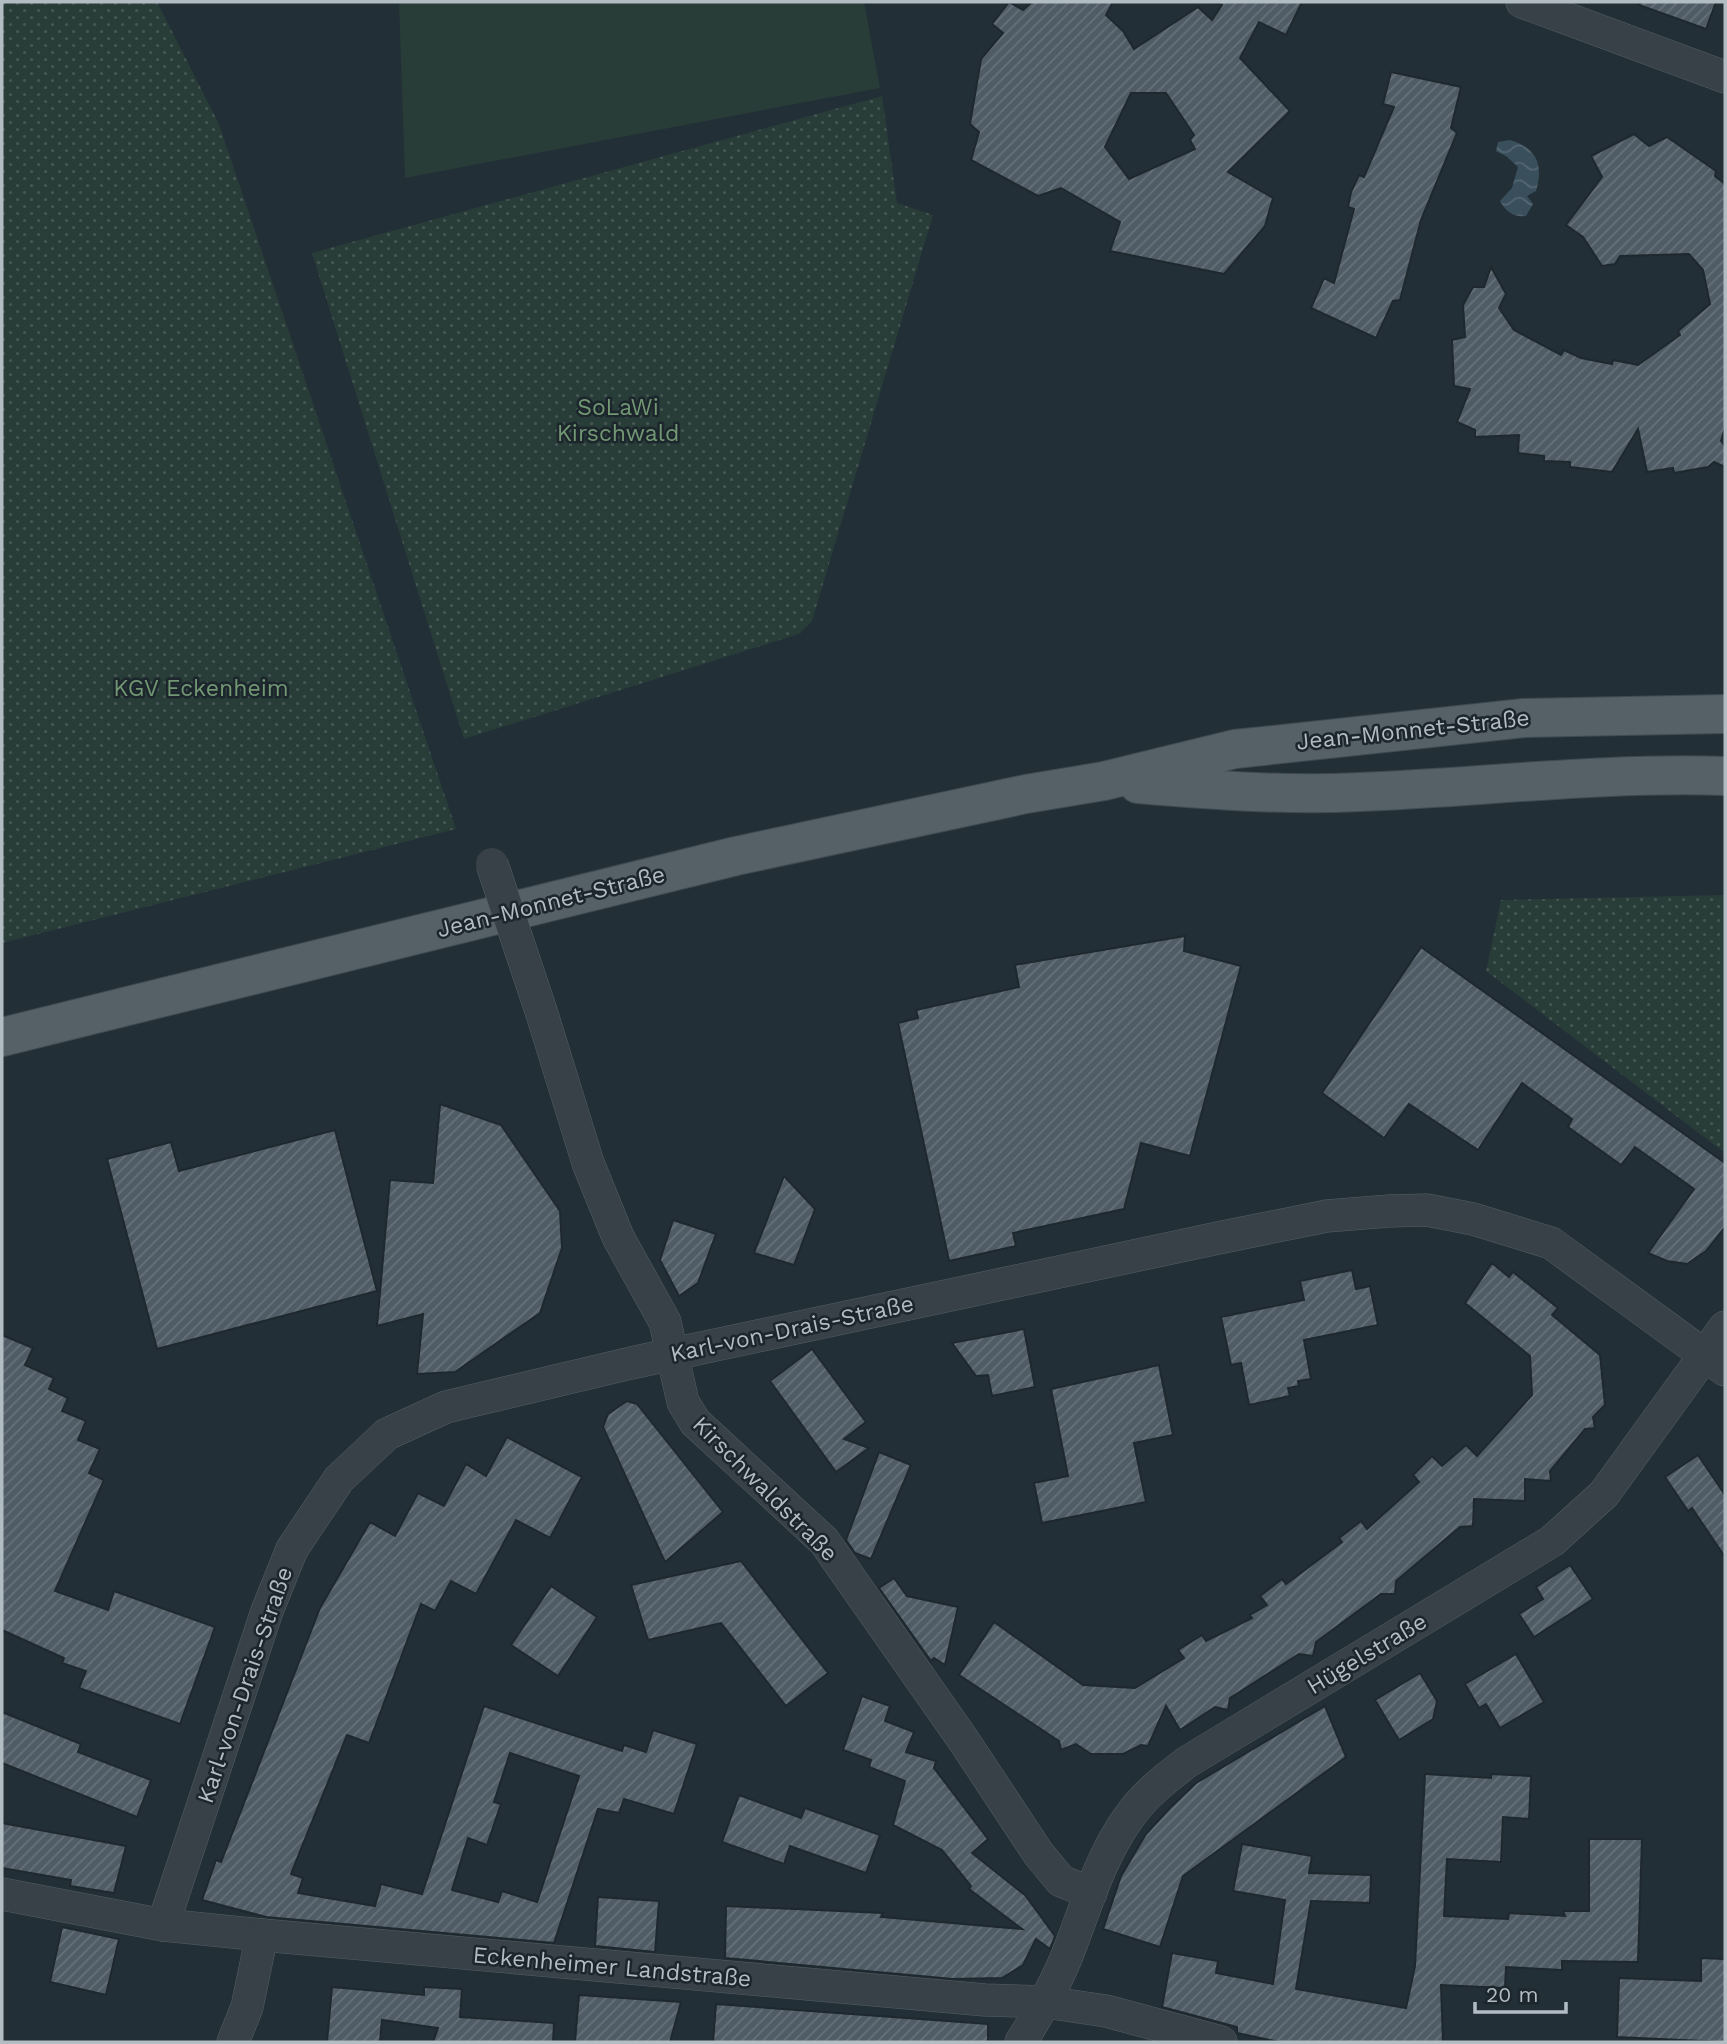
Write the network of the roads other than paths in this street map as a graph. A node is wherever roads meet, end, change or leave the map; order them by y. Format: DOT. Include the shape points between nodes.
graph roads {
  1 [pos="1522,2"];
  2 [pos="1725,77"];
  3 [pos="1725,714"];
  4 [pos="1725,776"];
  5 [pos="1104,781"];
  6 [pos="492,864"];
  7 [pos="2,1037"];
  8 [pos="1725,1327"];
  9 [pos="674,1355"];
  10 [pos="1715,1363"];
  11 [pos="1091,1893"];
  12 [pos="2,1894"];
  13 [pos="163,1925"];
  14 [pos="262,1936"];
  15 [pos="1045,2002"];
  16 [pos="233,2042"];
  17 [pos="1021,2042"];
  18 [pos="1221,2042"];
  1 -- 2 [label="street"];
  3 -- 5 [label="main road, Jean-Monnet-Straße" via="1537,717 1360,734 1235,749"];
  4 -- 5 [label="main road, Jean-Monnet-Straße" via="1602,775 1359,792 1202,789"];
  5 -- 7 [label="main road, Jean-Monnet-Straße" via="736,856"];
  6 -- 9 [label="street, Kirschwaldstraße, bridge" via="588,1163 618,1237 665,1322"];
  8 -- 10 [label="street, Hügelstraße"];
  9 -- 10 [label="street, Karl-von-Drais-Straße" via="1328,1216 1427,1210 1550,1243"];
  9 -- 11 [label="street, Kirschwaldstraße" via="683,1402 695,1422 824,1541 1038,1853 1061,1881"];
  9 -- 13 [label="street, Karl-von-Drais-Straße" via="446,1407 387,1434 339,1479 292,1549 267,1611"];
  10 -- 11 [label="street, Hügelstraße" via="1587,1510 1527,1558 1177,1769 1129,1816"];
  11 -- 15 [label="street, Hügelstraße"];
  12 -- 13 [label="street, Eckenheimer Landstraße"];
  13 -- 14 [label="street, Eckenheimer Landstraße"];
  14 -- 15 [label="street, Eckenheimer Landstraße"];
  14 -- 16 [label="street" via="247,2007"];
  15 -- 17 [label="street, Hügelstraße"];
  15 -- 18 [label="street, Eckenheimer Landstraße" via="1106,2011"];
}
